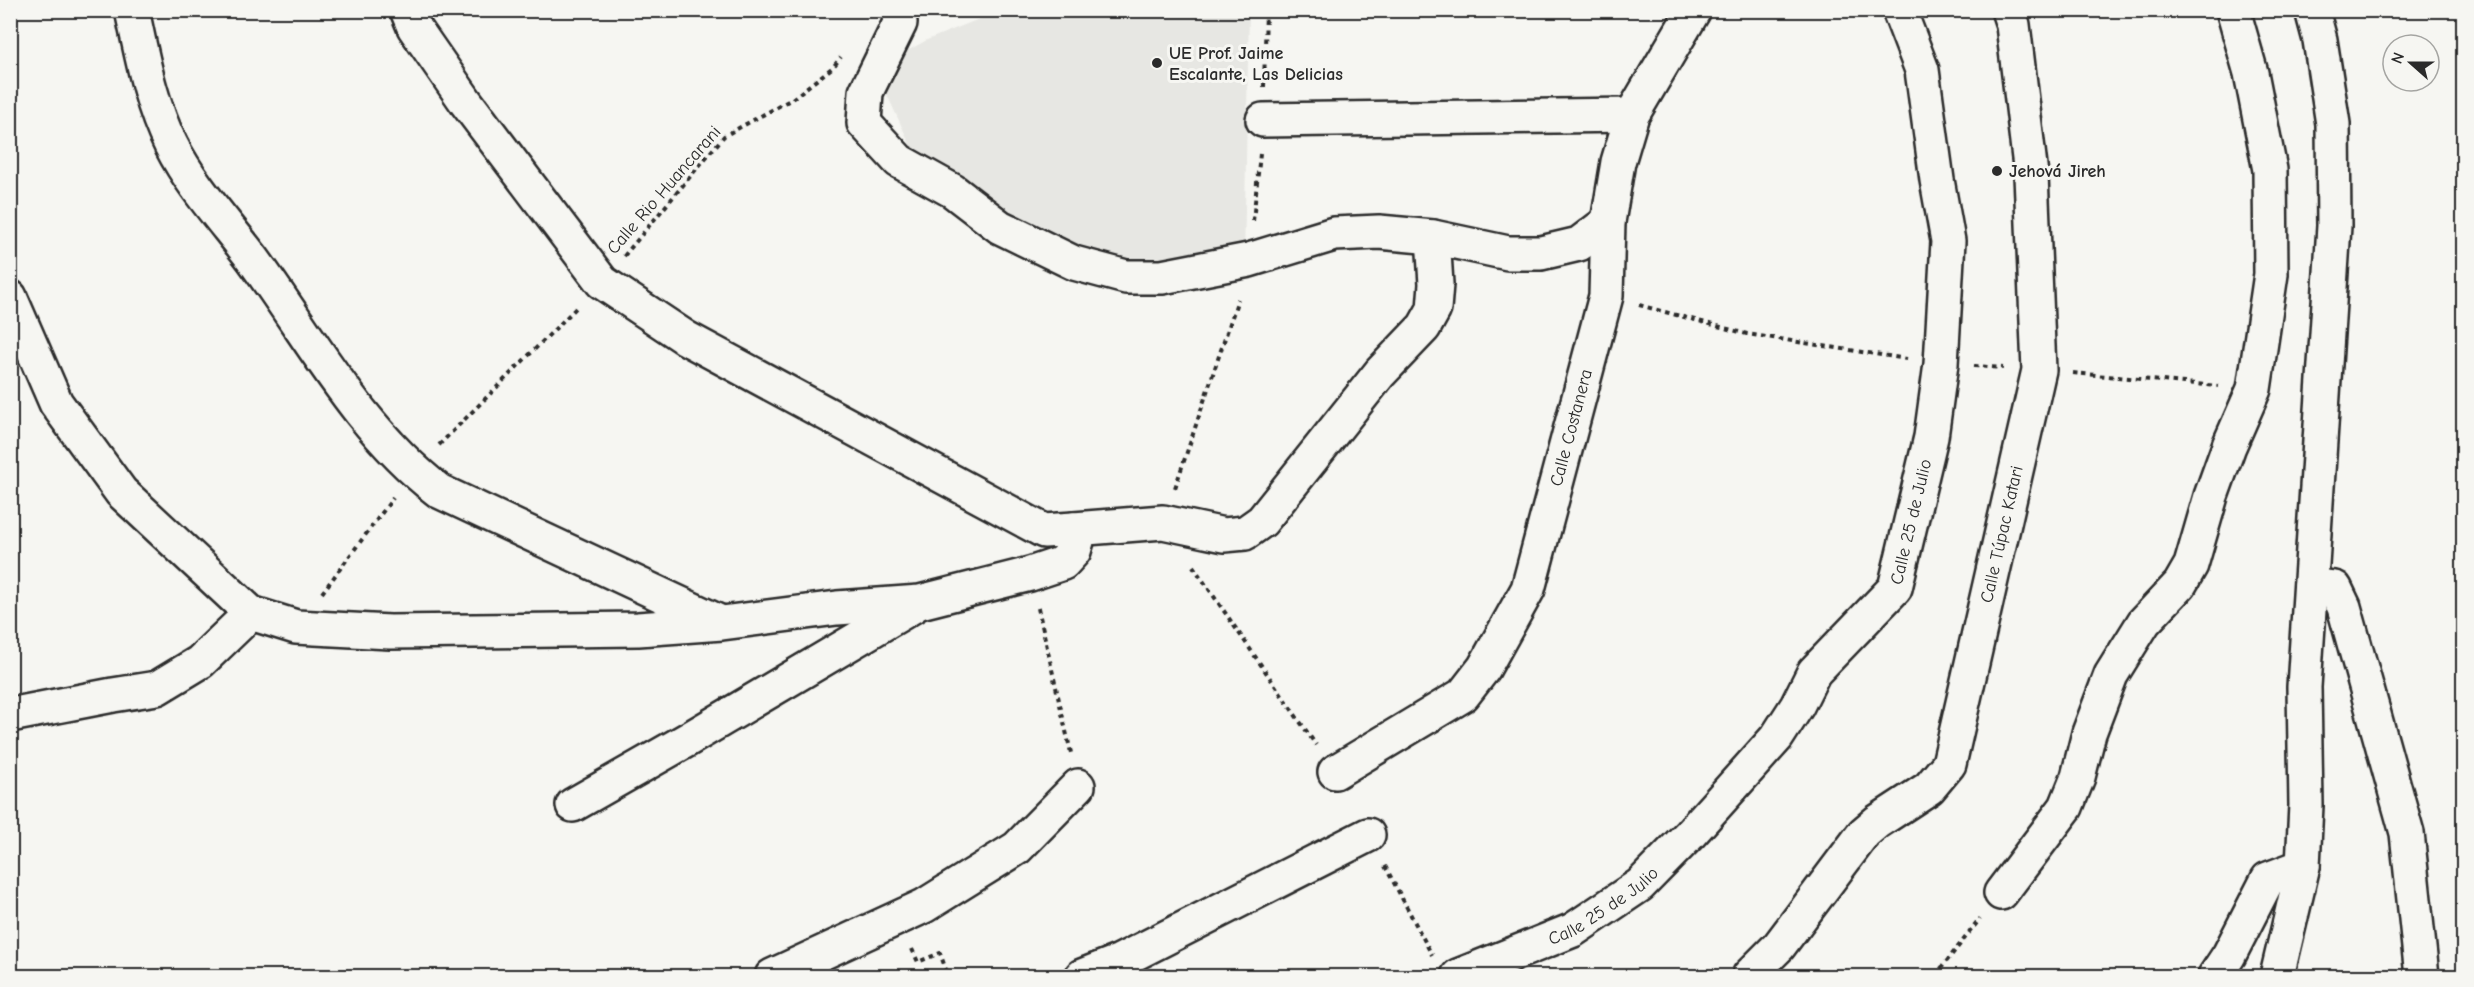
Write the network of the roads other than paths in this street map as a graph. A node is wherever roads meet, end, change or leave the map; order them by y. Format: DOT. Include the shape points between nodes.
graph roads {
  1 [pos="132,10"];
  2 [pos="407,10"];
  3 [pos="1694,10"];
  4 [pos="1899,10"];
  5 [pos="2008,10"];
  6 [pos="2233,10"];
  7 [pos="2312,10"];
  8 [pos="899,17"];
  9 [pos="1632,115"];
  10 [pos="1263,120"];
  11 [pos="1608,222"];
  12 [pos="1432,237"];
  13 [pos="10,297"];
  14 [pos="1074,529"];
  15 [pos="2311,585"];
  16 [pos="920,602"];
  17 [pos="251,613"];
  18 [pos="722,623"];
  19 [pos="10,714"];
  20 [pos="1335,772"];
  21 [pos="1078,786"];
  22 [pos="573,805"];
  23 [pos="1368,835"];
  24 [pos="2303,866"];
  25 [pos="2001,893"];
  26 [pos="772,976"];
  27 [pos="1082,976"];
  28 [pos="1458,976"];
  29 [pos="1749,976"];
  30 [pos="2216,976"];
  31 [pos="2277,976"];
  32 [pos="2422,976"];
  1 -- 18 [label="main road" via="154,105 190,178 254,260 354,406 405,462 439,491"];
  2 -- 14 [label="main road" via="414,27 466,102 602,282 686,338 1044,531"];
  3 -- 9 [label="main road, Calle Costanera"];
  4 -- 28 [label="main road, Calle 25 de Julio" via="1922,70 1948,240 1941,364 1931,437 1895,588 1814,672 1777,737 1640,885 1573,930"];
  5 -- 29 [label="main road, Calle Túpac Katari" via="2031,175 2039,370 1949,764 1929,788 1864,833 1779,946"];
  6 -- 25 [label="main road" via="2252,73 2270,170 2271,274 2254,389 2222,466 2191,565 2180,585 2144,622 2111,675 2066,807"];
  7 -- 15 [label="main road" via="2333,124 2334,226"];
  8 -- 12 [label="main road" via="866,92 864,123 899,161 953,191 1000,227 1074,263 1126,277 1162,277 1249,260 1334,234 1379,232"];
  9 -- 10 [label="main road"];
  9 -- 11 [label="main road, Calle Costanera" via="1618,162"];
  11 -- 12 [label="main road" via="1579,244 1541,253 1508,253"];
  11 -- 20 [label="main road, Calle Costanera" via="1606,296 1528,589 1484,668 1463,695"];
  12 -- 14 [label="main road" via="1434,309 1424,327 1380,373 1262,520 1245,533 1224,535 1163,522"];
  13 -- 17 [label="main road" via="56,403 121,492"];
  14 -- 16 [label="main road" via="1074,551 1063,563"];
  15 -- 24 [label="main road" via="2304,687"];
  15 -- 32 [label="main road" via="2335,588 2344,607 2407,833"];
  16 -- 18 [label="main road"];
  16 -- 22 [label="main road"];
  17 -- 18 [label="main road" via="297,627 390,632"];
  17 -- 19 [label="main road" via="201,662 158,688"];
  21 -- 26 [label="main road" via="1017,848 924,906"];
  23 -- 27 [label="main road" via="1120,962"];
  24 -- 30 [label="main road" via="2268,879"];
  24 -- 31 [label="main road"];
}
